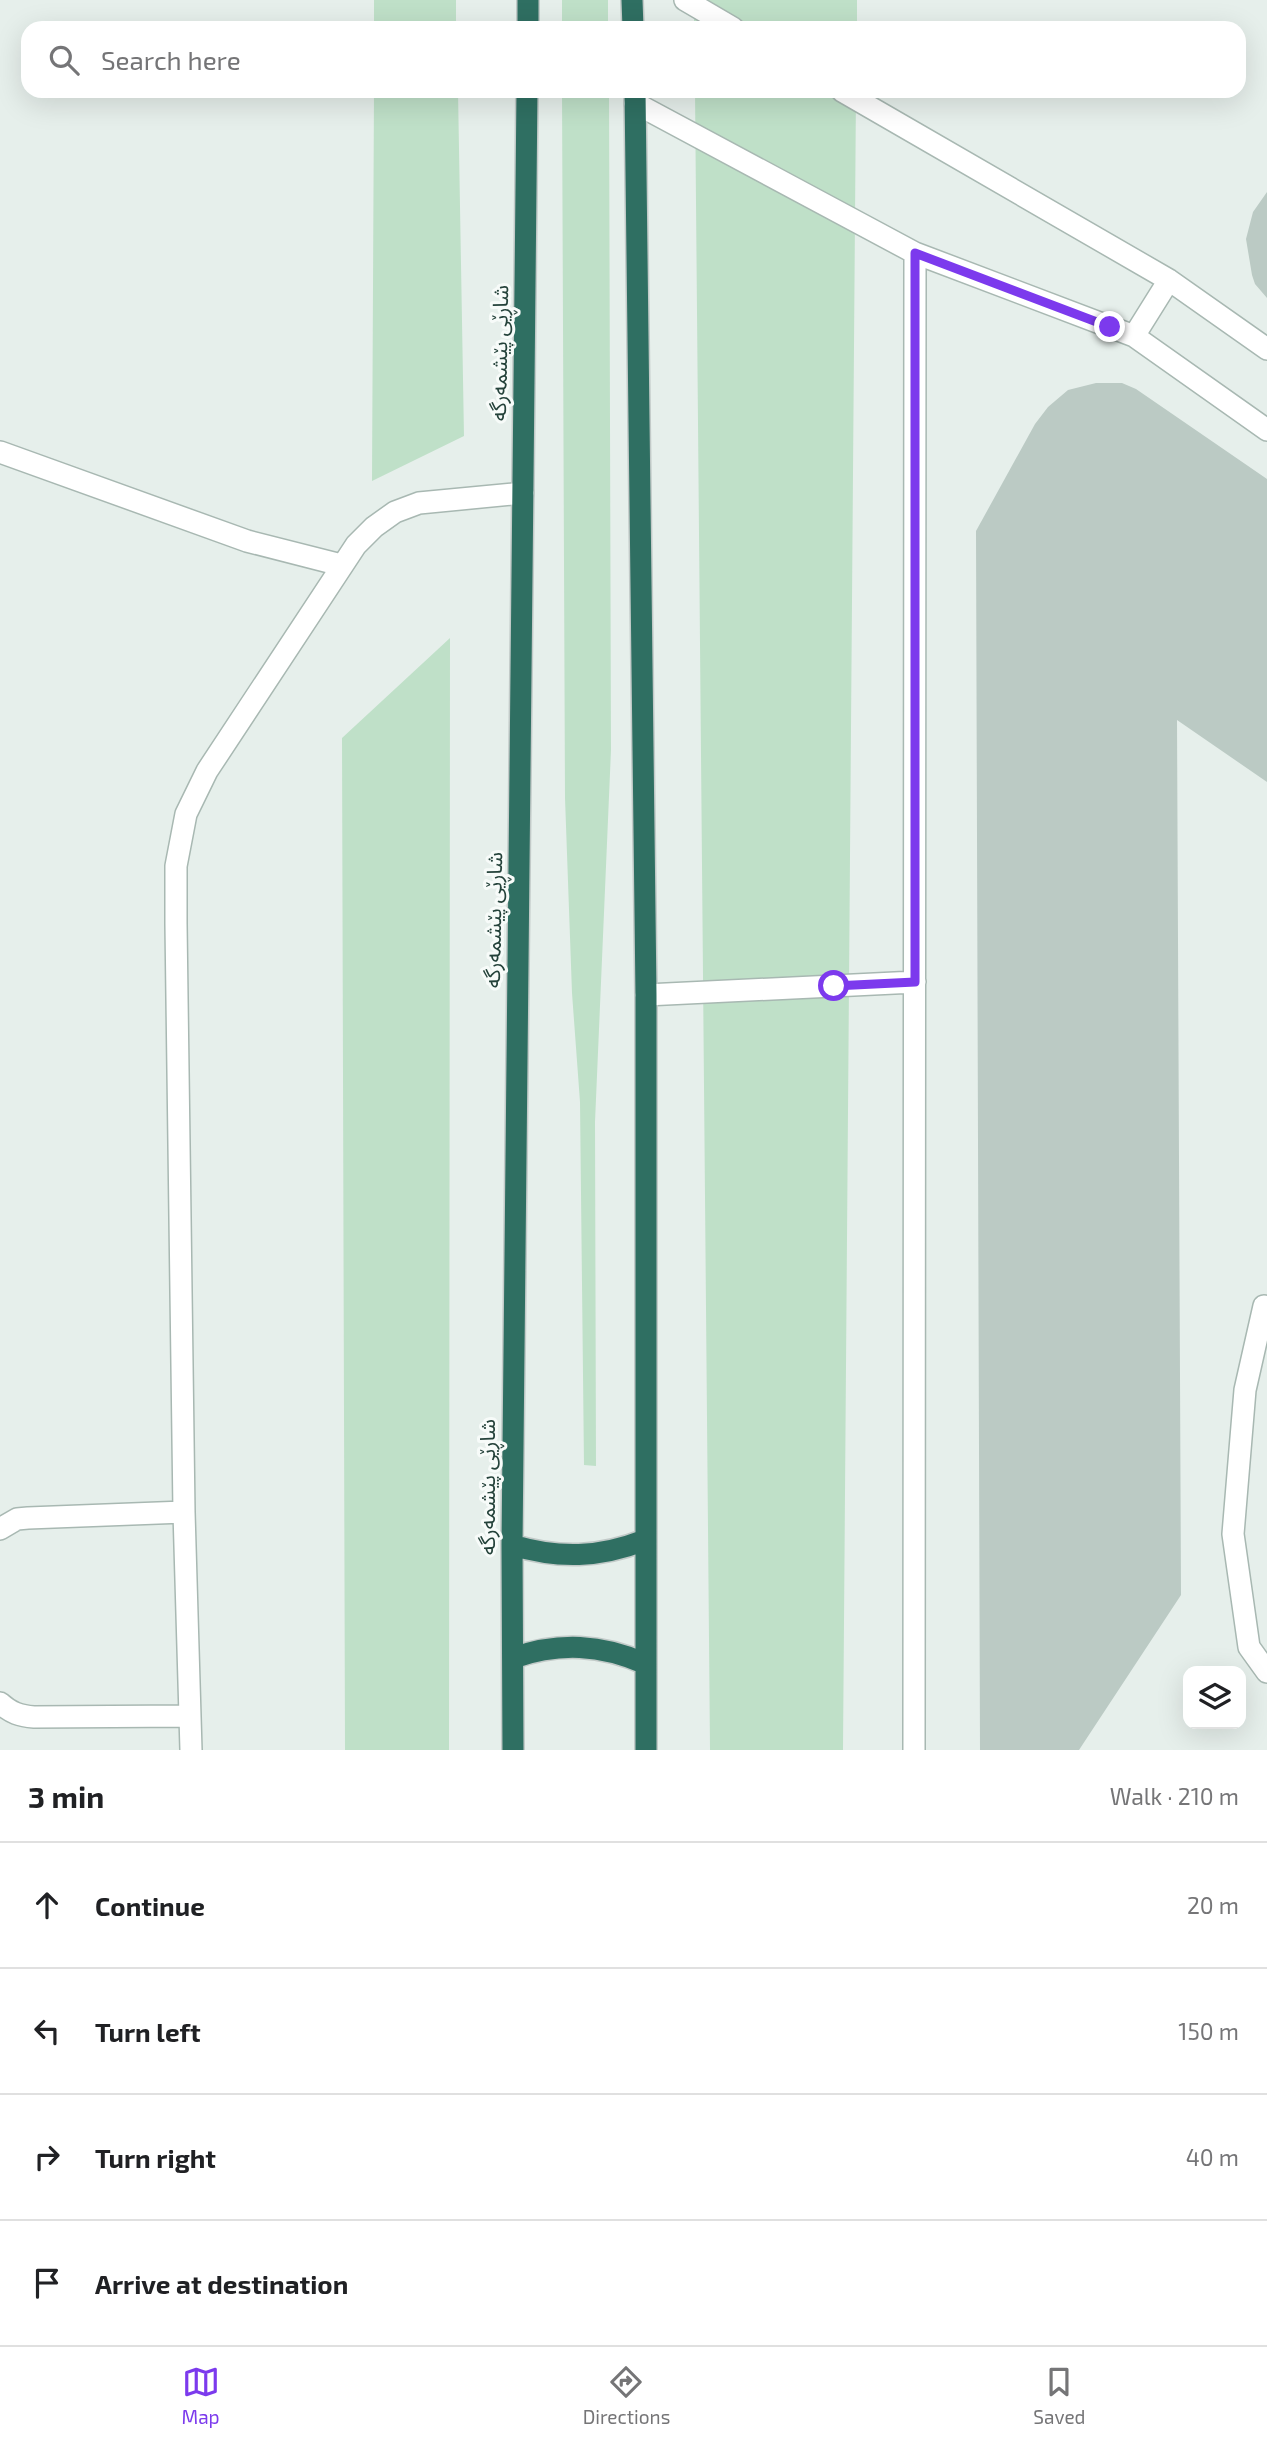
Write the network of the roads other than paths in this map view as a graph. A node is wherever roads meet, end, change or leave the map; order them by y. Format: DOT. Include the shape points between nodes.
graph roads {
  1 [pos="528,0"];
  2 [pos="632,0"];
  3 [pos="685,0"];
  4 [pos="528,21"];
  5 [pos="633,21"];
  6 [pos="721,21"];
  7 [pos="527,98"];
  8 [pos="635,98"];
  9 [pos="637,98"];
  10 [pos="854,98"];
  11 [pos="915,253"];
  12 [pos="1169,280"];
  13 [pos="1134,336"];
  14 [pos="1267,349"];
  15 [pos="1267,430"];
  16 [pos="0,452"];
  17 [pos="523,493"];
  18 [pos="341,565"];
  19 [pos="915,982"];
  20 [pos="646,995"];
  21 [pos="1264,1306"];
  22 [pos="184,1512"];
  23 [pos="0,1529"];
  24 [pos="645,1540"];
  25 [pos="512,1545"];
  26 [pos="513,1658"];
  27 [pos="646,1664"];
  28 [pos="1267,1672"];
  29 [pos="0,1703"];
  30 [pos="190,1716"];
  31 [pos="191,1750"];
  32 [pos="513,1750"];
  33 [pos="646,1750"];
  34 [pos="914,1750"];
  1 -- 4 [label="highway"];
  2 -- 5 [label="highway"];
  3 -- 6 [label="street"];
  7 -- 17 [label="highway, شاڕێی پێشمەرگە"];
  8 -- 20 [label="highway"];
  9 -- 11 [label="street"];
  10 -- 12 [label="street"];
  11 -- 13 [label="street"];
  11 -- 19 [label="street"];
  12 -- 13 [label="street"];
  12 -- 14 [label="street"];
  13 -- 15 [label="street"];
  16 -- 18 [label="street" via="247,541"];
  17 -- 18 [label="street" via="444,499 395,512 374,527"];
  17 -- 25 [label="highway, شاڕێی پێشمەرگە"];
  18 -- 22 [label="street" via="207,771 186,814 176,866"];
  19 -- 20 [label="street"];
  19 -- 34 [label="street"];
  20 -- 24 [label="highway"];
  21 -- 28 [label="street" via="1244,1390 1233,1534 1249,1647"];
  22 -- 23 [label="street" via="28,1518"];
  22 -- 30 [label="street"];
  24 -- 25 [label="highway" via="579,1556 556,1556"];
  24 -- 27 [label="highway"];
  25 -- 26 [label="highway, شاڕێی پێشمەرگە"];
  26 -- 27 [label="highway" via="580,1646"];
  26 -- 32 [label="highway, شاڕێی پێشمەرگە"];
  27 -- 33 [label="highway"];
  29 -- 30 [label="street" via="21,1716 34,1717"];
  30 -- 31 [label="street"];
}
